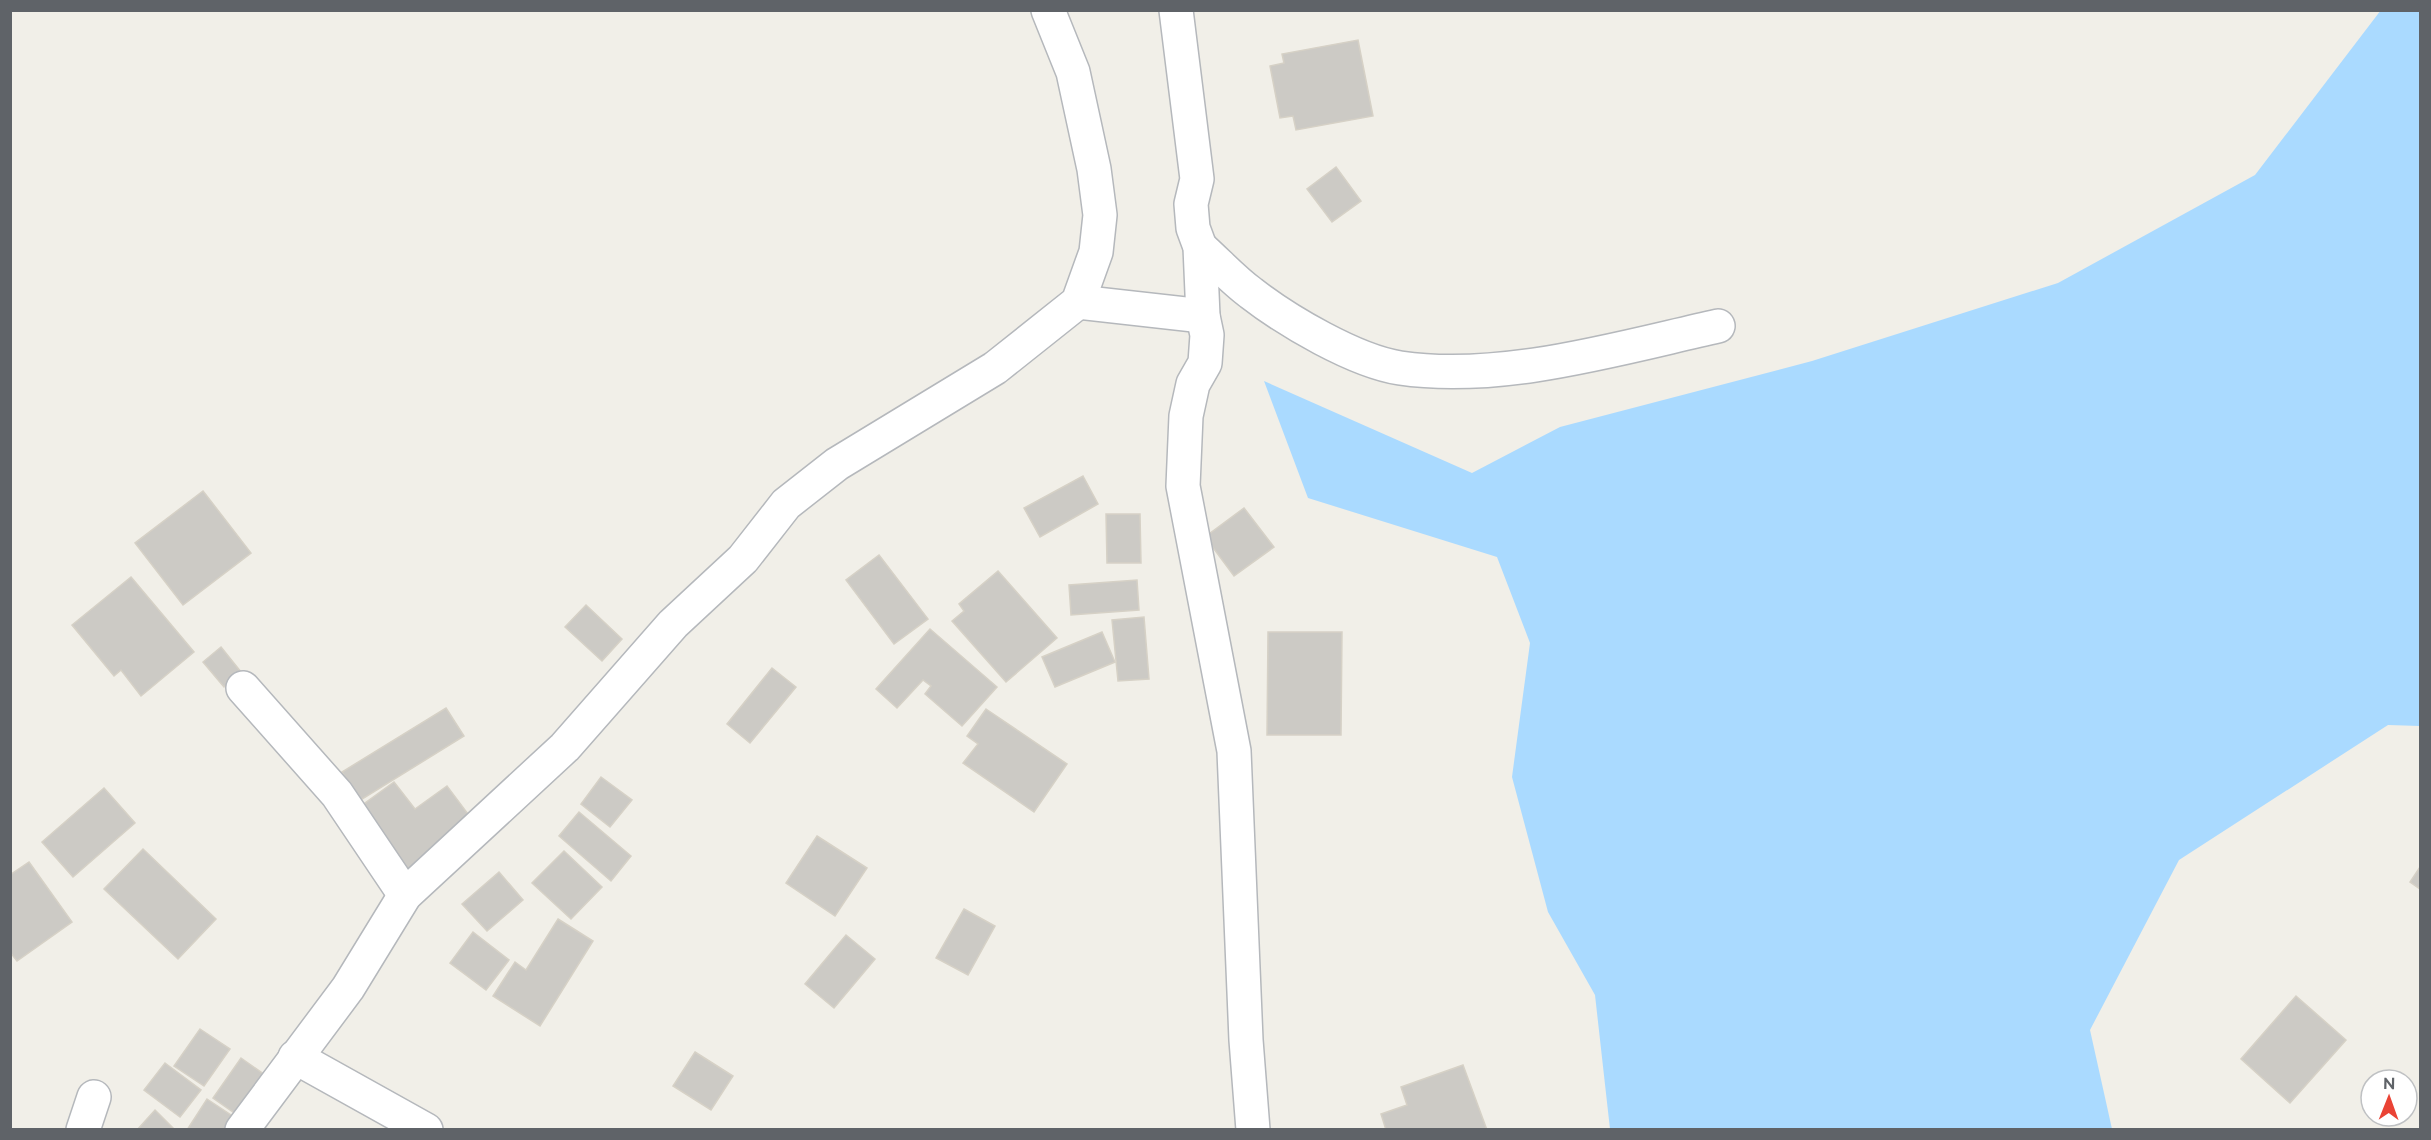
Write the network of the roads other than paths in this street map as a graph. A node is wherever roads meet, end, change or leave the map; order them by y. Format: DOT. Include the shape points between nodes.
graph roads {
  1 [pos="1048,10"];
  2 [pos="1176,10"];
  3 [pos="1200,247"];
  4 [pos="1078,302"];
  5 [pos="1203,316"];
  6 [pos="1718,326"];
  7 [pos="243,688"];
  8 [pos="405,895"];
  9 [pos="295,1057"];
  10 [pos="94,1097"];
  11 [pos="83,1130"];
  12 [pos="242,1130"];
  13 [pos="426,1130"];
  14 [pos="1253,1130"];
  1 -- 4 [label="street" via="1073,72 1100,215 1096,252"];
  2 -- 3 [label="street" via="1197,179 1191,204 1193,228"];
  3 -- 5 [label="street"];
  3 -- 6 [label="street" via="1250,293 1301,326 1346,351 1398,368 1467,371 1571,359"];
  4 -- 5 [label="street"];
  4 -- 8 [label="street" via="995,368 837,464 786,504 743,559 673,624 564,747"];
  5 -- 14 [label="street" via="1207,335 1205,363 1194,384 1186,416 1183,486 1234,751"];
  7 -- 8 [label="street" via="337,794"];
  8 -- 9 [label="street" via="348,988"];
  9 -- 12 [label="street"];
  9 -- 13 [label="street"];
  10 -- 11 [label="street"];
}
